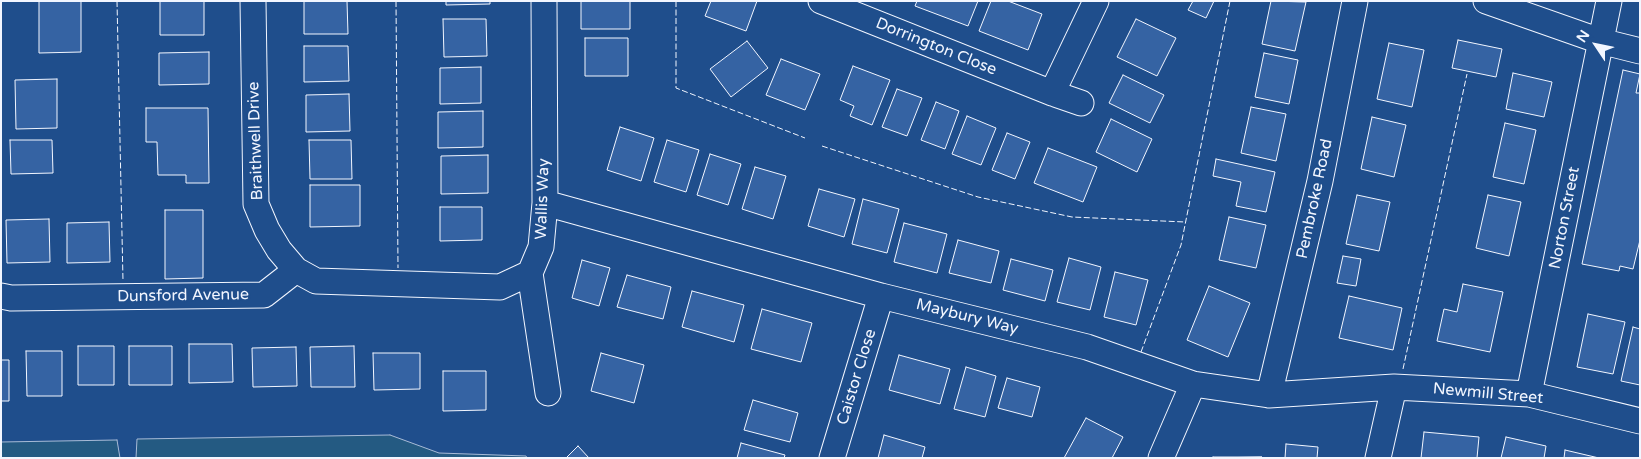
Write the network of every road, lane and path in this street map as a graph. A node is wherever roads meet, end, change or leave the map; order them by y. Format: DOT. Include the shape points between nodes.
graph roads {
  1 [pos="253,1"];
  2 [pos="544,1"];
  3 [pos="821,1"];
  4 [pos="1096,1"];
  5 [pos="1354,1"];
  6 [pos="1486,1"];
  7 [pos="1609,1"];
  8 [pos="1600,41"];
  9 [pos="1640,51"];
  10 [pos="1052,93"];
  11 [pos="1081,103"];
  12 [pos="545,202"];
  13 [pos="296,270"];
  14 [pos="530,273"];
  15 [pos="1,296"];
  16 [pos="882,296"];
  17 [pos="1193,384"];
  18 [pos="1394,387"];
  19 [pos="548,392"];
  20 [pos="1529,394"];
  21 [pos="1269,395"];
  22 [pos="1640,421"];
  23 [pos="832,458"];
  24 [pos="1161,458"];
  25 [pos="1378,458"];
  1 -- 13 [label="street, Braithwell Drive" via="256,204 266,230"];
  2 -- 12 [label="street, Wallis Way"];
  3 -- 10 [label="street, Dorrington Close"];
  4 -- 10 [label="street"];
  5 -- 21 [label="street, Pembroke Road" via="1320,181"];
  6 -- 8 [label="street"];
  7 -- 8 [label="street, Norton Street"];
  8 -- 9 [label="street"];
  8 -- 20 [label="street, Norton Street"];
  10 -- 11 [label="street, Dorrington Close"];
  12 -- 14 [label="street, Wallis Way" via="541,246"];
  12 -- 16 [label="street, Maybury Way"];
  13 -- 14 [label="street" via="316,281 500,287"];
  13 -- 15 [label="street, Dunsford Avenue" via="264,295"];
  14 -- 19 [label="street"];
  16 -- 17 [label="street, Maybury Way" via="1087,347"];
  16 -- 23 [label="street, Caistor Close"];
  17 -- 21 [label="street, Maybury Way"];
  17 -- 24 [label="street"];
  18 -- 20 [label="street, Newmill Street"];
  18 -- 21 [label="street, Maybury Way"];
  18 -- 25 [label="street"];
  20 -- 22 [label="street, Newmill Street"];
}
